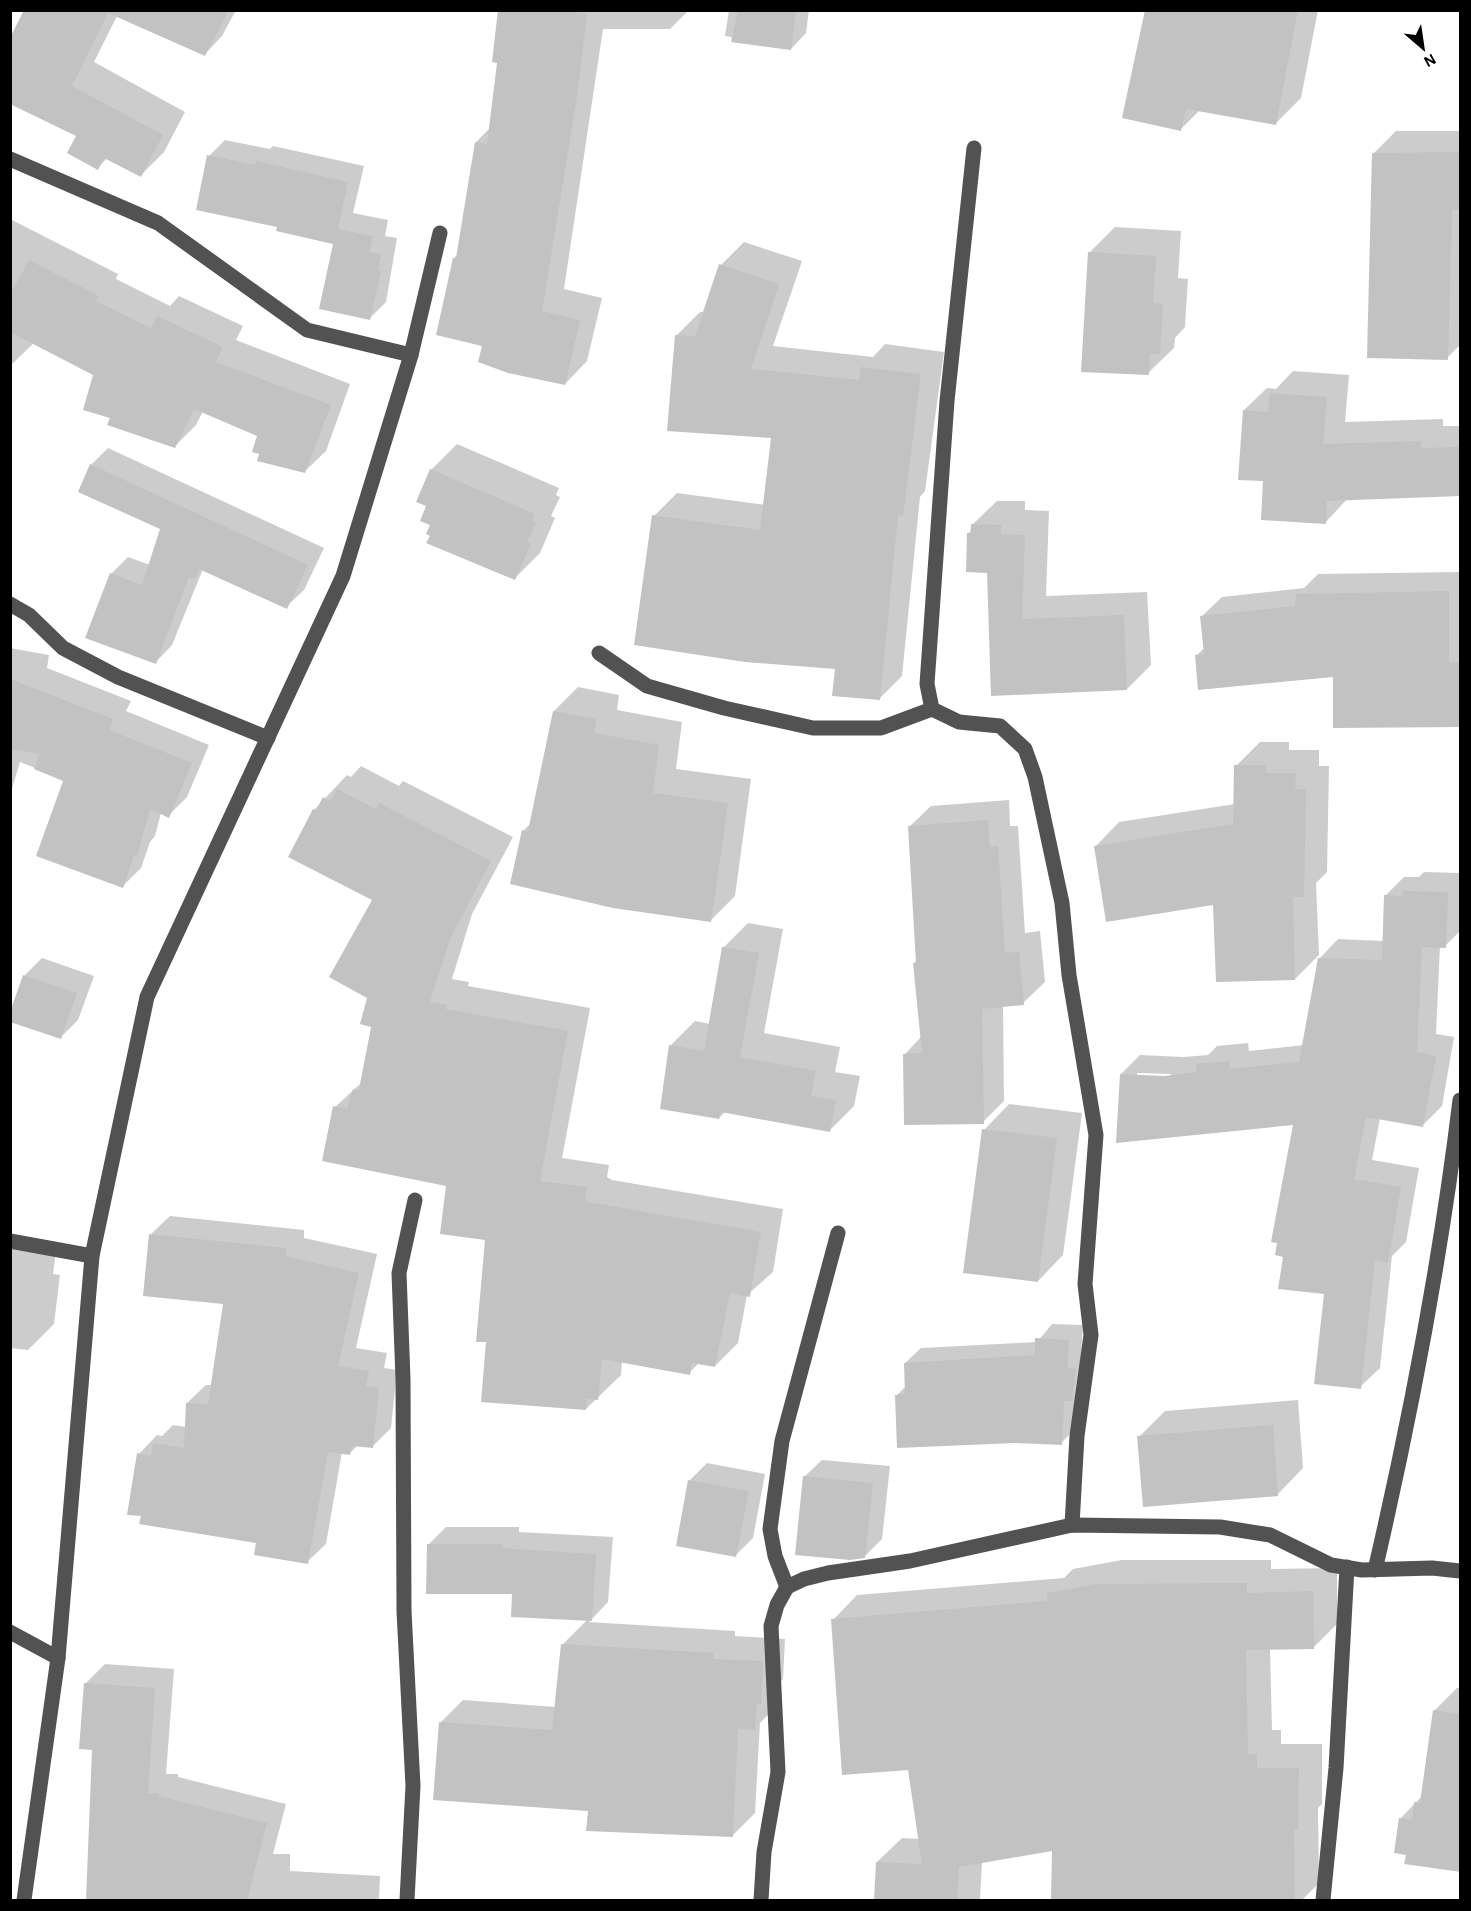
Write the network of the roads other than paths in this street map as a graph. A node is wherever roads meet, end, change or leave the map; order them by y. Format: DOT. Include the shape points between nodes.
graph roads {
  1 [pos="974,148"];
  2 [pos="10,159"];
  3 [pos="440,233"];
  4 [pos="411,356"];
  5 [pos="10,604"];
  6 [pos="599,653"];
  7 [pos="932,710"];
  8 [pos="268,738"];
  9 [pos="1461,1100"];
  10 [pos="416,1200"];
  11 [pos="838,1233"];
  12 [pos="10,1241"];
  13 [pos="92,1256"];
  14 [pos="1072,1525"];
  15 [pos="1347,1568"];
  16 [pos="1375,1570"];
  17 [pos="1461,1571"];
  18 [pos="787,1587"];
  19 [pos="10,1632"];
  20 [pos="58,1658"];
  21 [pos="24,1900"];
  22 [pos="407,1900"];
  23 [pos="761,1900"];
  24 [pos="1323,1900"];
  1 -- 7 [label="street" via="945,424 927,684"];
  2 -- 4 [label="street" via="158,223 307,330"];
  3 -- 4 [label="street"];
  4 -- 8 [label="street" via="343,576"];
  5 -- 8 [label="street" via="29,615 63,648 118,677"];
  6 -- 7 [label="street" via="647,686 813,728 881,728"];
  7 -- 14 [label="street" via="959,722 1000,726 1025,749 1035,777 1062,903 1069,975 1096,1135 1085,1284 1091,1335 1077,1436"];
  8 -- 13 [label="street" via="147,997"];
  9 -- 16 [label="street" via="1401,1453"];
  10 -- 22 [label="street" via="399,1273 404,1611 413,1786"];
  11 -- 18 [label="street" via="782,1441 770,1529"];
  12 -- 13 [label="street"];
  13 -- 20 [label="street"];
  14 -- 15 [label="street" via="1220,1527 1270,1535 1331,1565"];
  14 -- 18 [label="street" via="910,1562 828,1573"];
  15 -- 16 [label="street"];
  15 -- 24 [label="street" via="1336,1768"];
  16 -- 17 [label="street"];
  18 -- 23 [label="street" via="771,1626 778,1772 764,1852"];
  19 -- 20 [label="street"];
  20 -- 21 [label="street"];
}
